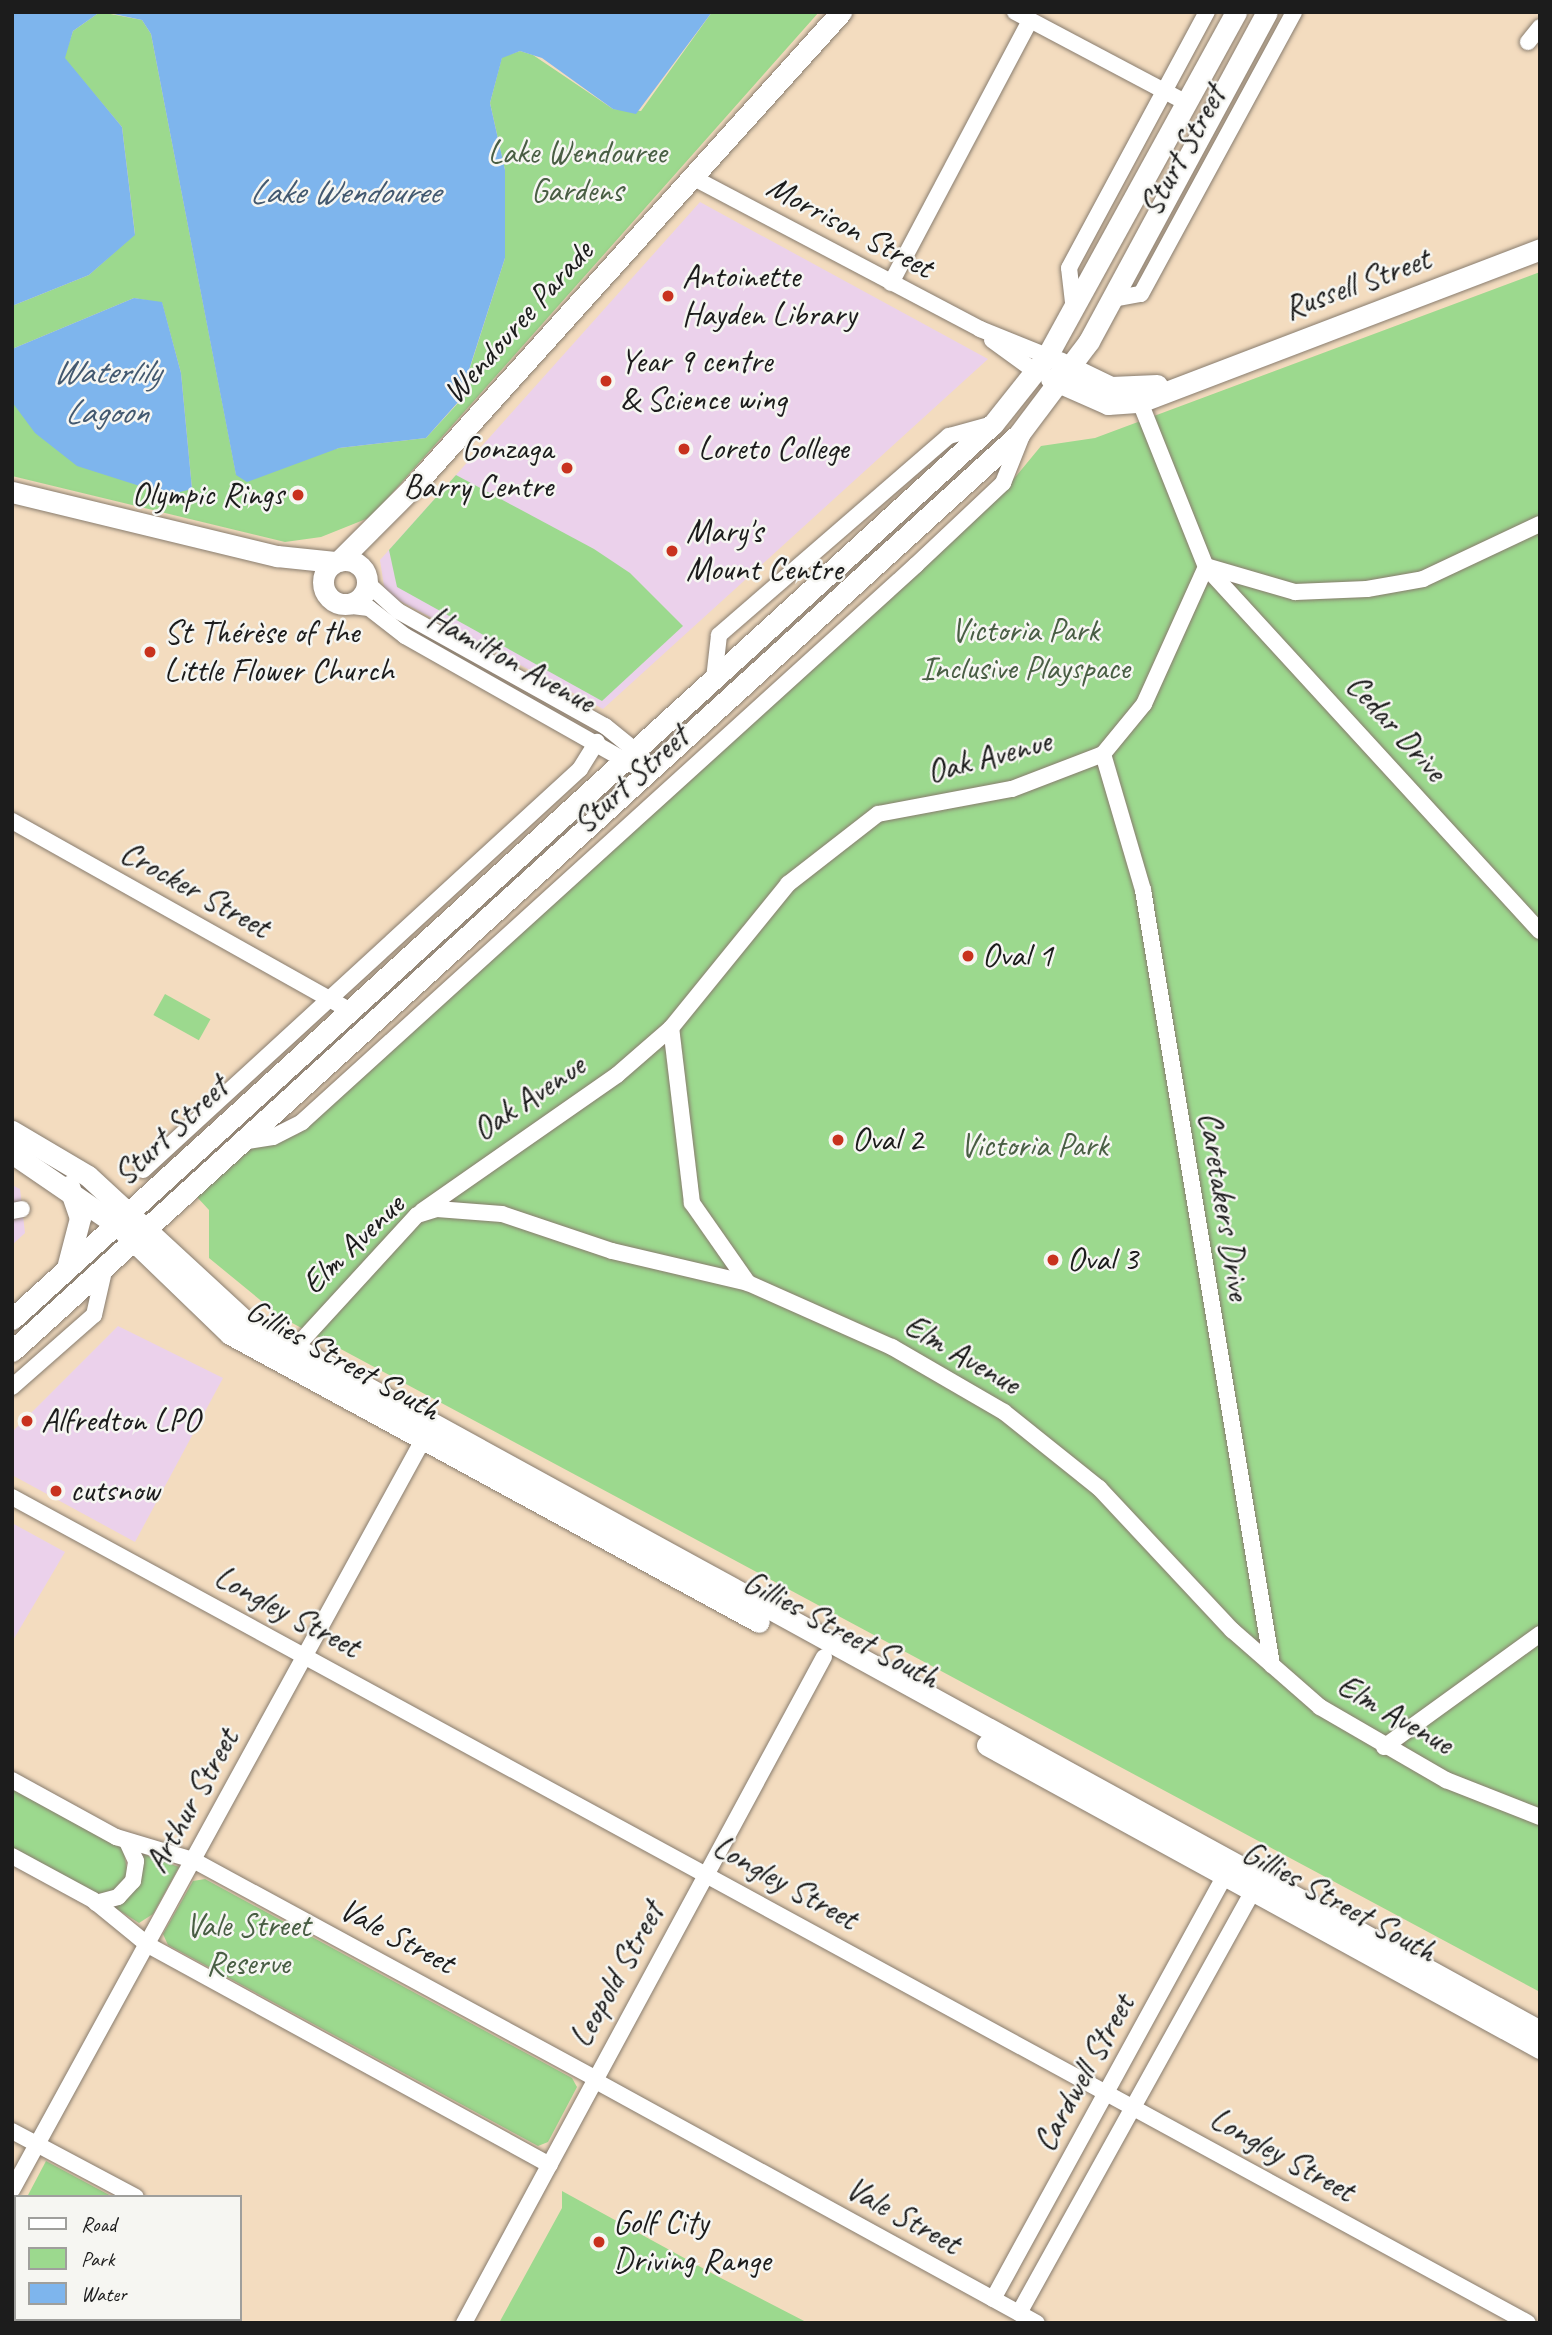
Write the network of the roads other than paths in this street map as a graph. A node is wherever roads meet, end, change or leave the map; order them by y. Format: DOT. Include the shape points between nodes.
graph roads {
  1 [pos="841,12"];
  2 [pos="1207,12"];
  3 [pos="1236,12"];
  4 [pos="1267,12"];
  5 [pos="1294,12"];
  6 [pos="1023,16"];
  7 [pos="1540,27"];
  8 [pos="1528,42"];
  9 [pos="1164,91"];
  10 [pos="1187,103"];
  11 [pos="692,177"];
  12 [pos="1540,249"];
  13 [pos="891,283"];
  14 [pos="1112,299"];
  15 [pos="1074,311"];
  16 [pos="1042,364"];
  17 [pos="1066,377"];
  18 [pos="1139,395"];
  19 [pos="993,424"];
  20 [pos="1028,425"];
  21 [pos="12,492"];
  22 [pos="382,519"];
  23 [pos="1540,524"];
  24 [pos="277,556"];
  25 [pos="337,561"];
  26 [pos="1206,567"];
  27 [pos="367,582"];
  28 [pos="324,591"];
  29 [pos="344,605"];
  30 [pos="791,646"];
  31 [pos="805,664"];
  32 [pos="714,679"];
  33 [pos="597,742"];
  34 [pos="630,754"];
  35 [pos="1103,754"];
  36 [pos="651,771"];
  37 [pos="12,821"];
  38 [pos="1540,931"];
  39 [pos="326,997"];
  40 [pos="349,1010"];
  41 [pos="671,1028"];
  42 [pos="12,1131"];
  43 [pos="241,1142"];
  44 [pos="12,1153"];
  45 [pos="143,1170"];
  46 [pos="69,1186"];
  47 [pos="417,1214"];
  48 [pos="124,1218"];
  49 [pos="141,1233"];
  50 [pos="105,1267"];
  51 [pos="62,1276"];
  52 [pos="748,1283"];
  53 [pos="12,1319"];
  54 [pos="295,1348"];
  55 [pos="12,1351"];
  56 [pos="12,1387"];
  57 [pos="428,1432"];
  58 [pos="12,1497"];
  59 [pos="1540,1634"];
  60 [pos="827,1651"];
  61 [pos="306,1655"];
  62 [pos="1275,1670"];
  63 [pos="1384,1748"];
  64 [pos="12,1780"];
  65 [pos="1540,1817"];
  66 [pos="127,1842"];
  67 [pos="12,1856"];
  68 [pos="194,1860"];
  69 [pos="1230,1867"];
  70 [pos="706,1874"];
  71 [pos="1258,1883"];
  72 [pos="96,1903"];
  73 [pos="148,1945"];
  74 [pos="1540,2031"];
  75 [pos="1540,2048"];
  76 [pos="595,2079"];
  77 [pos="1107,2093"];
  78 [pos="1134,2109"];
  79 [pos="12,2131"];
  80 [pos="37,2144"];
  81 [pos="550,2165"];
  82 [pos="12,2190"];
  83 [pos="132,2195"];
  84 [pos="993,2298"];
  85 [pos="1019,2313"];
  86 [pos="464,2323"];
  87 [pos="1037,2323"];
  88 [pos="1528,2323"];
  1 -- 11 [label="main road, Wendouree Parade"];
  2 -- 9 [label="street, Sturt Street"];
  3 -- 10 [label="main road, Sturt Street"];
  4 -- 14 [label="main road, Sturt Street"];
  5 -- 14 [label="street, Sturt Street" via="1141,294"];
  6 -- 9 [label="street"];
  6 -- 13 [label="street"];
  7 -- 8 [label="street"];
  9 -- 10 [label="street"];
  9 -- 15 [label="street, Sturt Street" via="1069,268"];
  10 -- 15 [label="main road, Sturt Street"];
  11 -- 13 [label="street, Morrison Street"];
  11 -- 22 [label="main road, Wendouree Parade"];
  12 -- 18 [label="main road, Russell Street"];
  13 -- 16 [label="street, Morrison Street"];
  14 -- 17 [label="main road, Sturt Street"];
  15 -- 16 [label="main road, Sturt Street"];
  16 -- 17 [label="main road, Russell Street"];
  16 -- 19 [label="main road, Sturt Street"];
  17 -- 18 [label="main road, Russell Street"];
  17 -- 20 [label="main road, Sturt Street"];
  18 -- 26 [label="street"];
  19 -- 32 [label="main road, Sturt Street"];
  19 -- 32 [label="street" via="948,436 719,635"];
  20 -- 30 [label="main road, Sturt Street"];
  20 -- 31 [label="street, Sturt Street" via="999,487"];
  21 -- 24 [label="main road"];
  22 -- 25 [label="main road, Wendouree Parade"];
  22 -- 27 [label="main road, Wendouree Parade"];
  23 -- 26 [label="street" via="1423,579 1367,589 1295,592"];
  24 -- 25 [label="main road"];
  24 -- 28 [label="main road"];
  25 -- 27 [label="main road" via="355,562"];
  25 -- 28 [label="main road" via="324,574"];
  26 -- 35 [label="street, Oak Avenue" via="1144,704"];
  26 -- 38 [label="street, Cedar Drive"];
  27 -- 29 [label="main road" via="360,599"];
  27 -- 34 [label="street, Hamilton Avenue" via="398,611 599,722"];
  28 -- 29 [label="main road"];
  29 -- 33 [label="street, Hamilton Avenue" via="369,608 405,636"];
  30 -- 31 [label="street"];
  30 -- 36 [label="main road, Sturt Street"];
  31 -- 43 [label="street, Sturt Street" via="302,1122 281,1135"];
  32 -- 34 [label="main road, Sturt Street"];
  33 -- 34 [label="street, Hamilton Avenue"];
  33 -- 39 [label="street, Sturt Street" via="580,769"];
  34 -- 36 [label="street, Hamilton Avenue"];
  34 -- 40 [label="main road, Sturt Street"];
  35 -- 41 [label="street, Oak Avenue" via="1012,789 878,814 788,884"];
  35 -- 62 [label="street, Caretakers Drive" via="1143,890 1264,1644"];
  36 -- 43 [label="main road, Sturt Street"];
  37 -- 39 [label="street, Crocker Street"];
  39 -- 40 [label="street, Crocker Street"];
  39 -- 45 [label="street, Sturt Street"];
  40 -- 48 [label="main road, Sturt Street"];
  41 -- 47 [label="street, Oak Avenue" via="617,1075"];
  41 -- 52 [label="street" via="692,1203"];
  42 -- 48 [label="main road" via="88,1176"];
  43 -- 49 [label="main road, Sturt Street"];
  44 -- 46 [label="main road"];
  46 -- 48 [label="main road"];
  46 -- 51 [label="main road" via="79,1231"];
  47 -- 52 [label="street, Elm Avenue" via="447,1208 502,1214 612,1251"];
  47 -- 54 [label="street, Elm Avenue"];
  48 -- 49 [label="main road"];
  48 -- 51 [label="main road, Sturt Street"];
  49 -- 50 [label="main road, Sturt Street"];
  49 -- 54 [label="main road, Gillies Street South" via="220,1303"];
  49 -- 57 [label="main road, Gillies Street South" via="218,1326"];
  50 -- 55 [label="main road, Sturt Street"];
  50 -- 56 [label="street" via="94,1315"];
  51 -- 53 [label="main road, Sturt Street"];
  52 -- 62 [label="street, Elm Avenue" via="891,1347 1016,1420 1099,1488"];
  54 -- 57 [label="main road, Gillies Street South"];
  57 -- 60 [label="main road, Gillies Street South"];
  57 -- 61 [label="street, Arthur Street"];
  58 -- 61 [label="street, Longley Street"];
  59 -- 63 [label="street"];
  60 -- 69 [label="main road, Gillies Street South"];
  60 -- 70 [label="street, Leopold Street"];
  61 -- 68 [label="street, Arthur Street"];
  61 -- 70 [label="street, Longley Street"];
  62 -- 63 [label="street, Elm Avenue"];
  63 -- 65 [label="street, Elm Avenue"];
  64 -- 66 [label="street, Vale Street"];
  66 -- 68 [label="street, Vale Street"];
  66 -- 72 [label="street" via="136,1861 131,1884 118,1897"];
  67 -- 72 [label="street"];
  68 -- 73 [label="street, Arthur Street"];
  68 -- 76 [label="street, Vale Street"];
  69 -- 71 [label="main road, Gillies Street South"];
  69 -- 77 [label="street, Cardwell Street"];
  70 -- 76 [label="street, Leopold Street"];
  70 -- 77 [label="street, Longley Street"];
  71 -- 74 [label="main road, Gillies Street South"];
  71 -- 75 [label="main road, Gillies Street South"];
  71 -- 78 [label="street, Cardwell Street"];
  72 -- 73 [label="street"];
  73 -- 80 [label="street, Arthur Street"];
  73 -- 81 [label="street"];
  76 -- 81 [label="street, Leopold Street"];
  76 -- 84 [label="street, Vale Street"];
  77 -- 78 [label="street, Longley Street"];
  77 -- 84 [label="street, Cardwell Street"];
  78 -- 85 [label="street, Cardwell Street"];
  78 -- 88 [label="street, Longley Street"];
  79 -- 80 [label="street"];
  80 -- 82 [label="street, Arthur Street"];
  80 -- 83 [label="street"];
  81 -- 86 [label="street, Leopold Street"];
  84 -- 85 [label="street, Vale Street"];
  85 -- 87 [label="street, Vale Street"];
}
